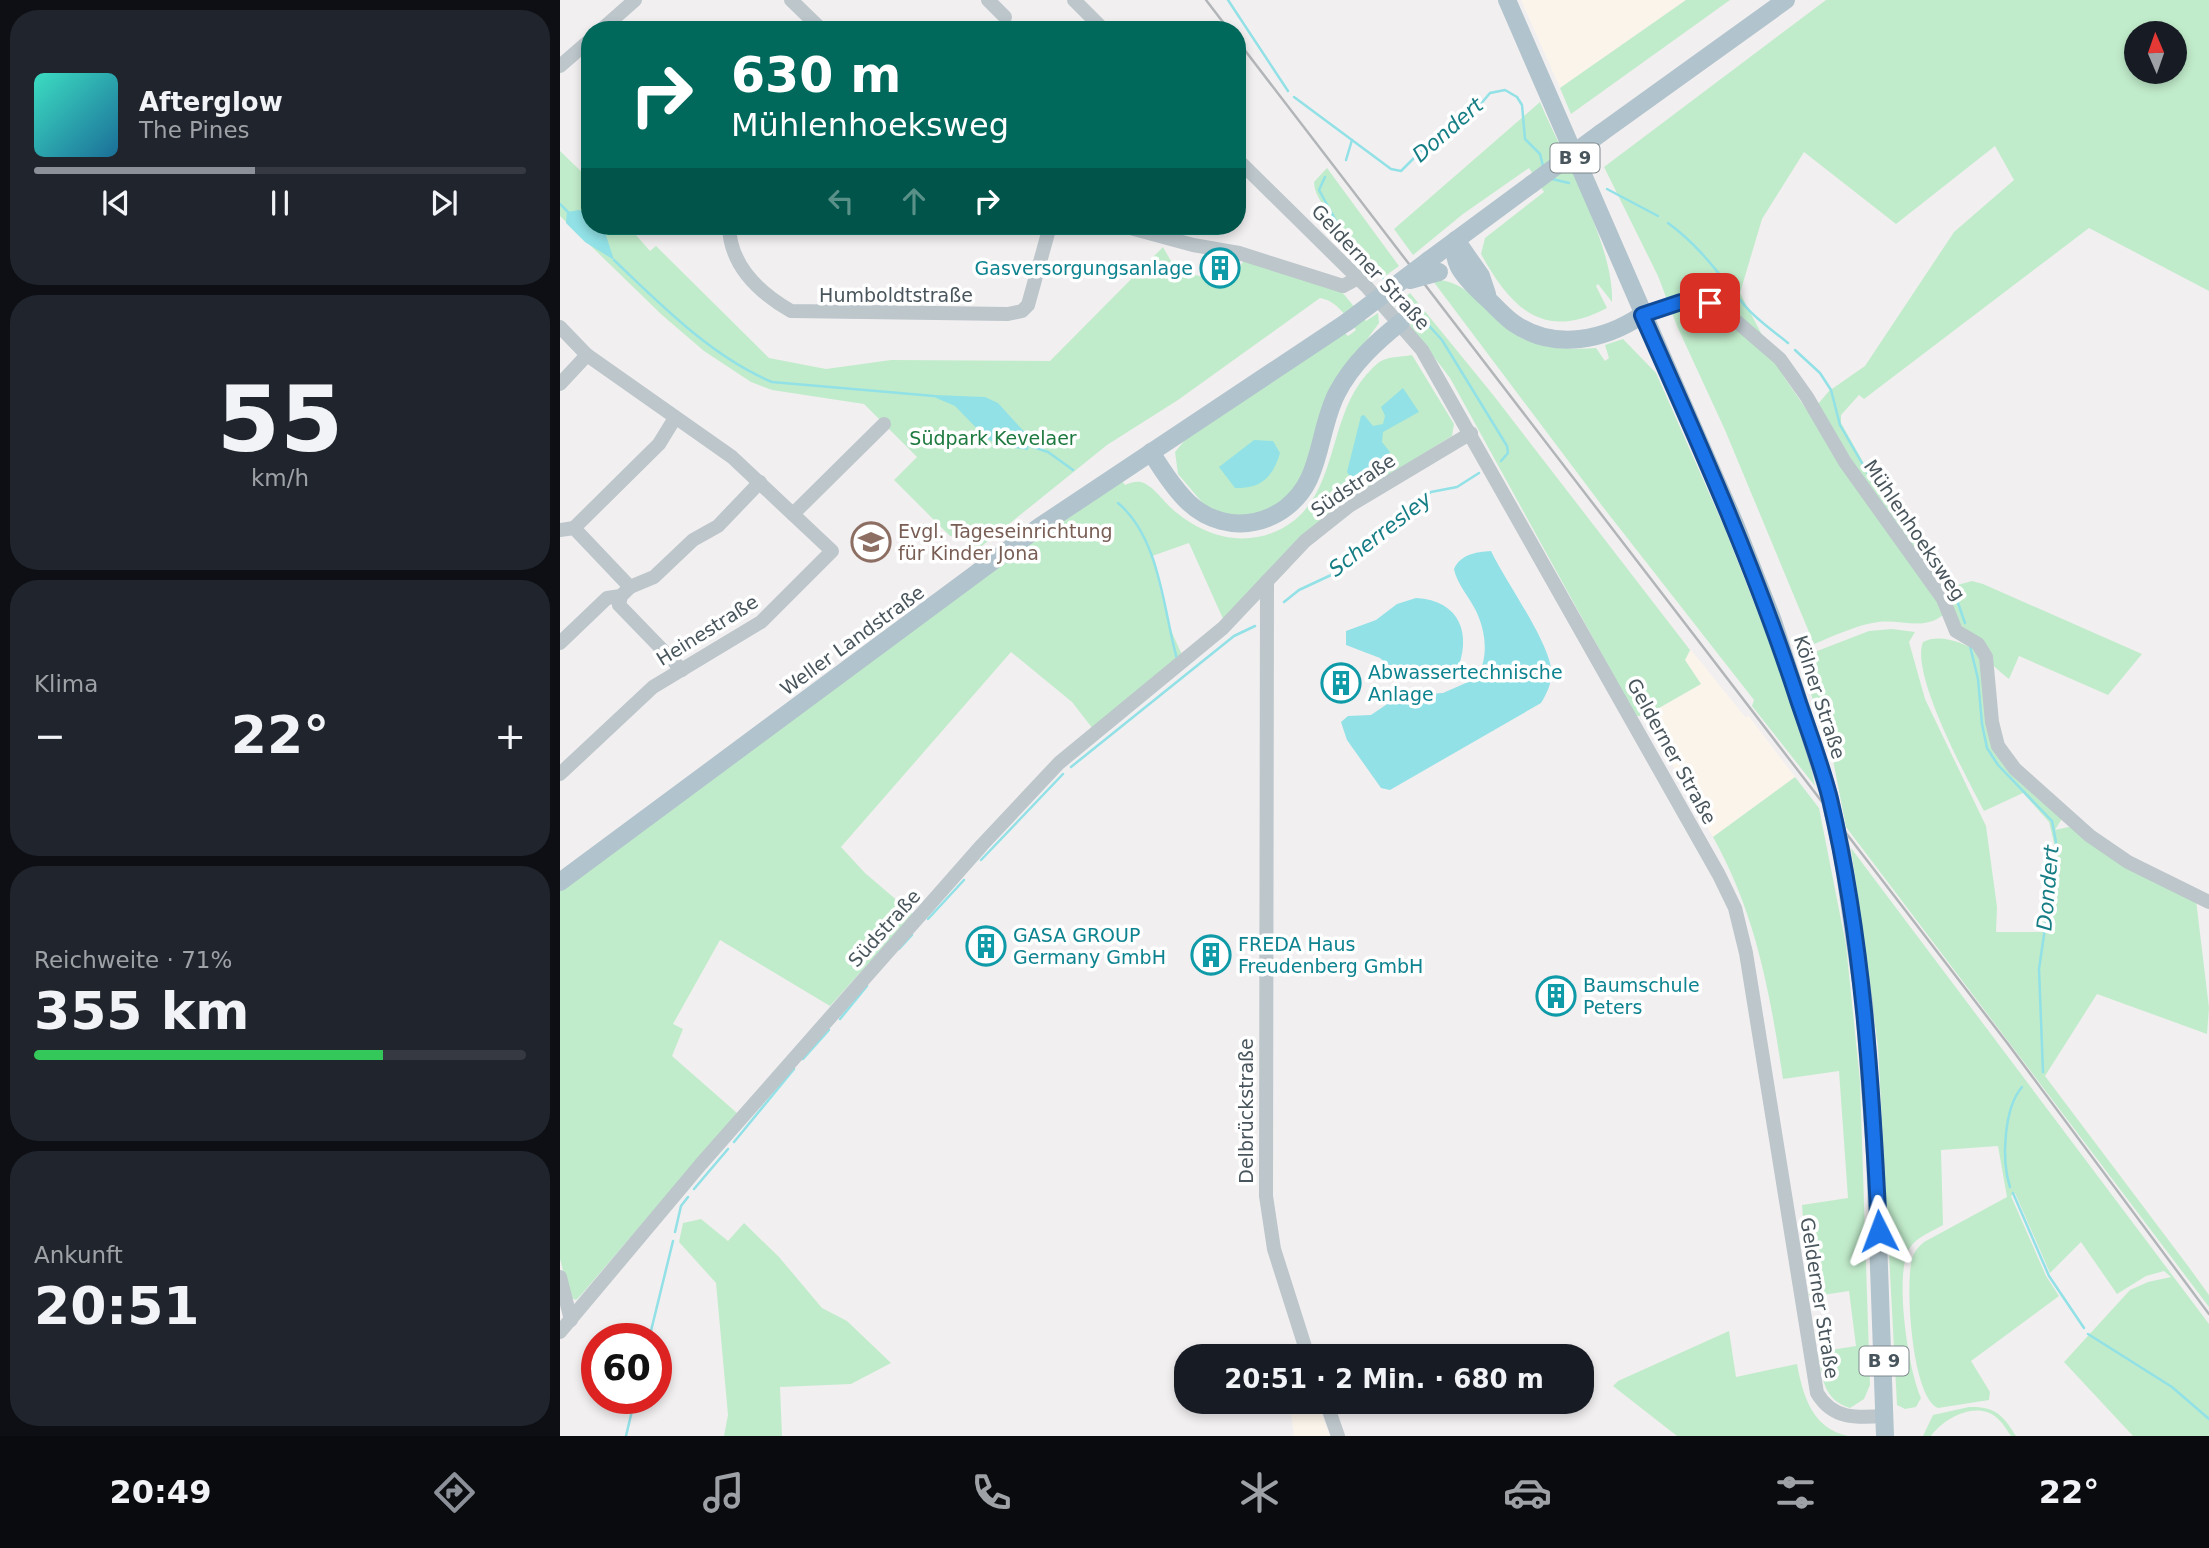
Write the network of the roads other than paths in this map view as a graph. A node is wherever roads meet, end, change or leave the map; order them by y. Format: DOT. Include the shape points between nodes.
graph roads {
  1 [pos="635,0"];
  2 [pos="791,0"];
  3 [pos="988,0"];
  4 [pos="1074,0"];
  5 [pos="1507,0"];
  6 [pos="1786,0"];
  7 [pos="1005,17"];
  8 [pos="611,21"];
  9 [pos="813,21"];
  10 [pos="1095,21"];
  11 [pos="581,48"];
  12 [pos="560,66"];
  13 [pos="1246,168"];
  14 [pos="730,235"];
  15 [pos="1047,235"];
  16 [pos="1156,235"];
  17 [pos="1456,240"];
  18 [pos="1434,266"];
  19 [pos="1464,277"];
  20 [pos="1358,278"];
  21 [pos="1489,300"];
  22 [pos="1642,315"];
  23 [pos="1401,322"];
  24 [pos="560,327"];
  25 [pos="587,355"];
  26 [pos="560,384"];
  27 [pos="675,418"];
  28 [pos="884,424"];
  29 [pos="1471,433"];
  30 [pos="1151,452"];
  31 [pos="760,482"];
  32 [pos="793,514"];
  33 [pos="567,529"];
  34 [pos="1267,581"];
  35 [pos="626,591"];
  36 [pos="560,643"];
  37 [pos="682,670"];
  38 [pos="560,774"];
  39 [pos="560,882"];
  40 [pos="2209,902"];
  41 [pos="560,1277"];
  42 [pos="571,1320"];
  43 [pos="560,1332"];
  44 [pos="1304,1344"];
  45 [pos="1330,1414"];
  46 [pos="1885,1416"];
  47 [pos="1338,1436"];
  48 [pos="1885,1436"];
  1 -- 8 [label="street"];
  2 -- 9 [label="street"];
  3 -- 7 [label="street"];
  4 -- 10 [label="street"];
  5 -- 22 [label="main road, Kölner Straße / B 9"];
  6 -- 17 [label="main road, bridge"];
  11 -- 12 [label="street"];
  13 -- 20 [label="street, Gelderner Straße"];
  14 -- 15 [label="street, Humboldtstraße" via="739,267 791,311 1008,314 1028,305"];
  16 -- 20 [label="street" via="1239,253 1343,286"];
  17 -- 18 [label="main road"];
  17 -- 19 [label="main road" via="1455,258"];
  17 -- 21 [label="main road" via="1481,276"];
  18 -- 19 [label="main road"];
  18 -- 30 [label="main road, Weller Landstraße, bridge" via="1396,285 1274,373"];
  19 -- 21 [label="main road"];
  20 -- 23 [label="street, Gelderner Straße"];
  21 -- 22 [label="main road" via="1518,327 1559,340 1589,338 1625,327"];
  22 -- 40 [label="street, Mühlenhoeksweg" via="1681,302 1710,303 1780,359 1845,462 1943,599 1956,631 1978,644 1986,657 1998,746 2015,769 2090,836 2128,862"];
  22 -- 46 [label="main road, Kölner Straße / B 9, bridge" via="1764,596 1829,795 1842,853 1864,1003"];
  23 -- 29 [label="street, Gelderner Straße"];
  23 -- 30 [label="main road" via="1345,379 1331,405 1310,478 1278,514 1238,524 1209,517 1180,494"];
  24 -- 25 [label="street, Heinestraße"];
  25 -- 26 [label="street"];
  25 -- 27 [label="street, Heinestraße"];
  27 -- 31 [label="street, Heinestraße"];
  27 -- 33 [label="street" via="659,444"];
  28 -- 32 [label="street"];
  29 -- 34 [label="street, Südstraße" via="1349,506 1305,541"];
  29 -- 46 [label="street, Gelderner Straße" via="1735,908 1817,1393 1840,1415"];
  30 -- 39 [label="main road, Weller Landstraße" via="1039,527"];
  31 -- 32 [label="street, Heinestraße"];
  31 -- 35 [label="street" via="718,526 693,540 654,577"];
  32 -- 37 [label="street, Heinestraße" via="832,551 761,622"];
  33 -- 35 [label="street"];
  34 -- 42 [label="street, Südstraße" via="1197,651 1059,763 701,1164"];
  34 -- 44 [label="street, Delbrückstraße" via="1266,1196 1274,1249"];
  35 -- 36 [label="street" via="607,598"];
  35 -- 37 [label="street" via="619,605"];
  37 -- 38 [label="street, Heinestraße" via="628,706"];
  41 -- 42 [label="street"];
  42 -- 43 [label="street, Südstraße"];
  45 -- 47 [label="street"];
  46 -- 48 [label="main road, B 9"];
}
